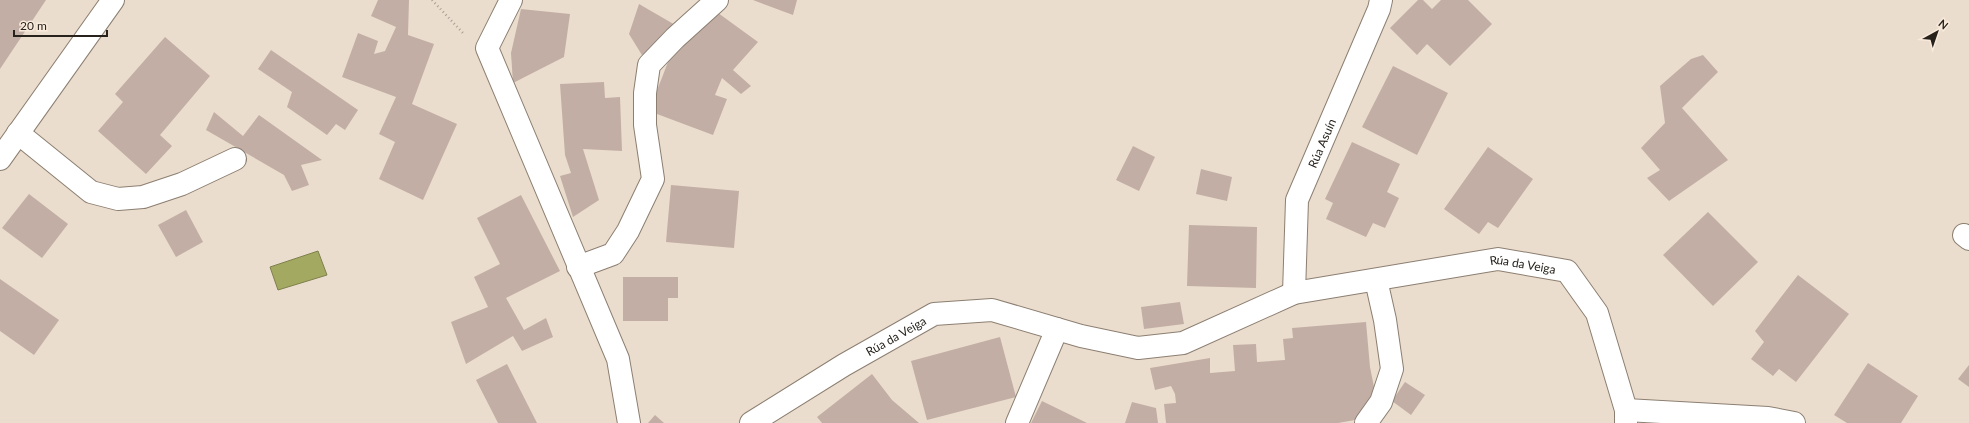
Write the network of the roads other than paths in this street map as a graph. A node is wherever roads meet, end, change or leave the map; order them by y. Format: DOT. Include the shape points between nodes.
graph roads {
  1 [pos="113,0"];
  2 [pos="511,0"];
  3 [pos="717,0"];
  4 [pos="1381,0"];
  5 [pos="18,133"];
  6 [pos="0,159"];
  7 [pos="235,159"];
  8 [pos="578,267"];
  9 [pos="1376,280"];
  10 [pos="1294,293"];
  11 [pos="1057,329"];
  12 [pos="1626,416"];
  13 [pos="629,423"];
  14 [pos="751,423"];
  15 [pos="1017,423"];
  16 [pos="1366,423"];
  17 [pos="1794,423"];
  1 -- 5 [label="street"];
  2 -- 8 [label="street" via="487,48"];
  3 -- 8 [label="street" via="649,65 645,93 645,125 652,179 628,231 612,254"];
  4 -- 10 [label="street, Rúa Asuín" via="1297,200"];
  5 -- 6 [label="street"];
  5 -- 7 [label="street" via="92,192 118,199 142,197 182,184"];
  8 -- 13 [label="street" via="618,359"];
  9 -- 10 [label="street, Rúa da Veiga"];
  9 -- 12 [label="street, Rúa da Veiga" via="1498,259 1567,271 1597,313"];
  9 -- 16 [label="street" via="1392,368 1381,402"];
  10 -- 11 [label="street, Rúa da Veiga" via="1183,343 1138,348"];
  11 -- 14 [label="street, Rúa da Veiga" via="992,310 934,314 844,365"];
  11 -- 15 [label="street"];
  12 -- 17 [label="street, Rúa da Veiga" via="1768,418"];
}
